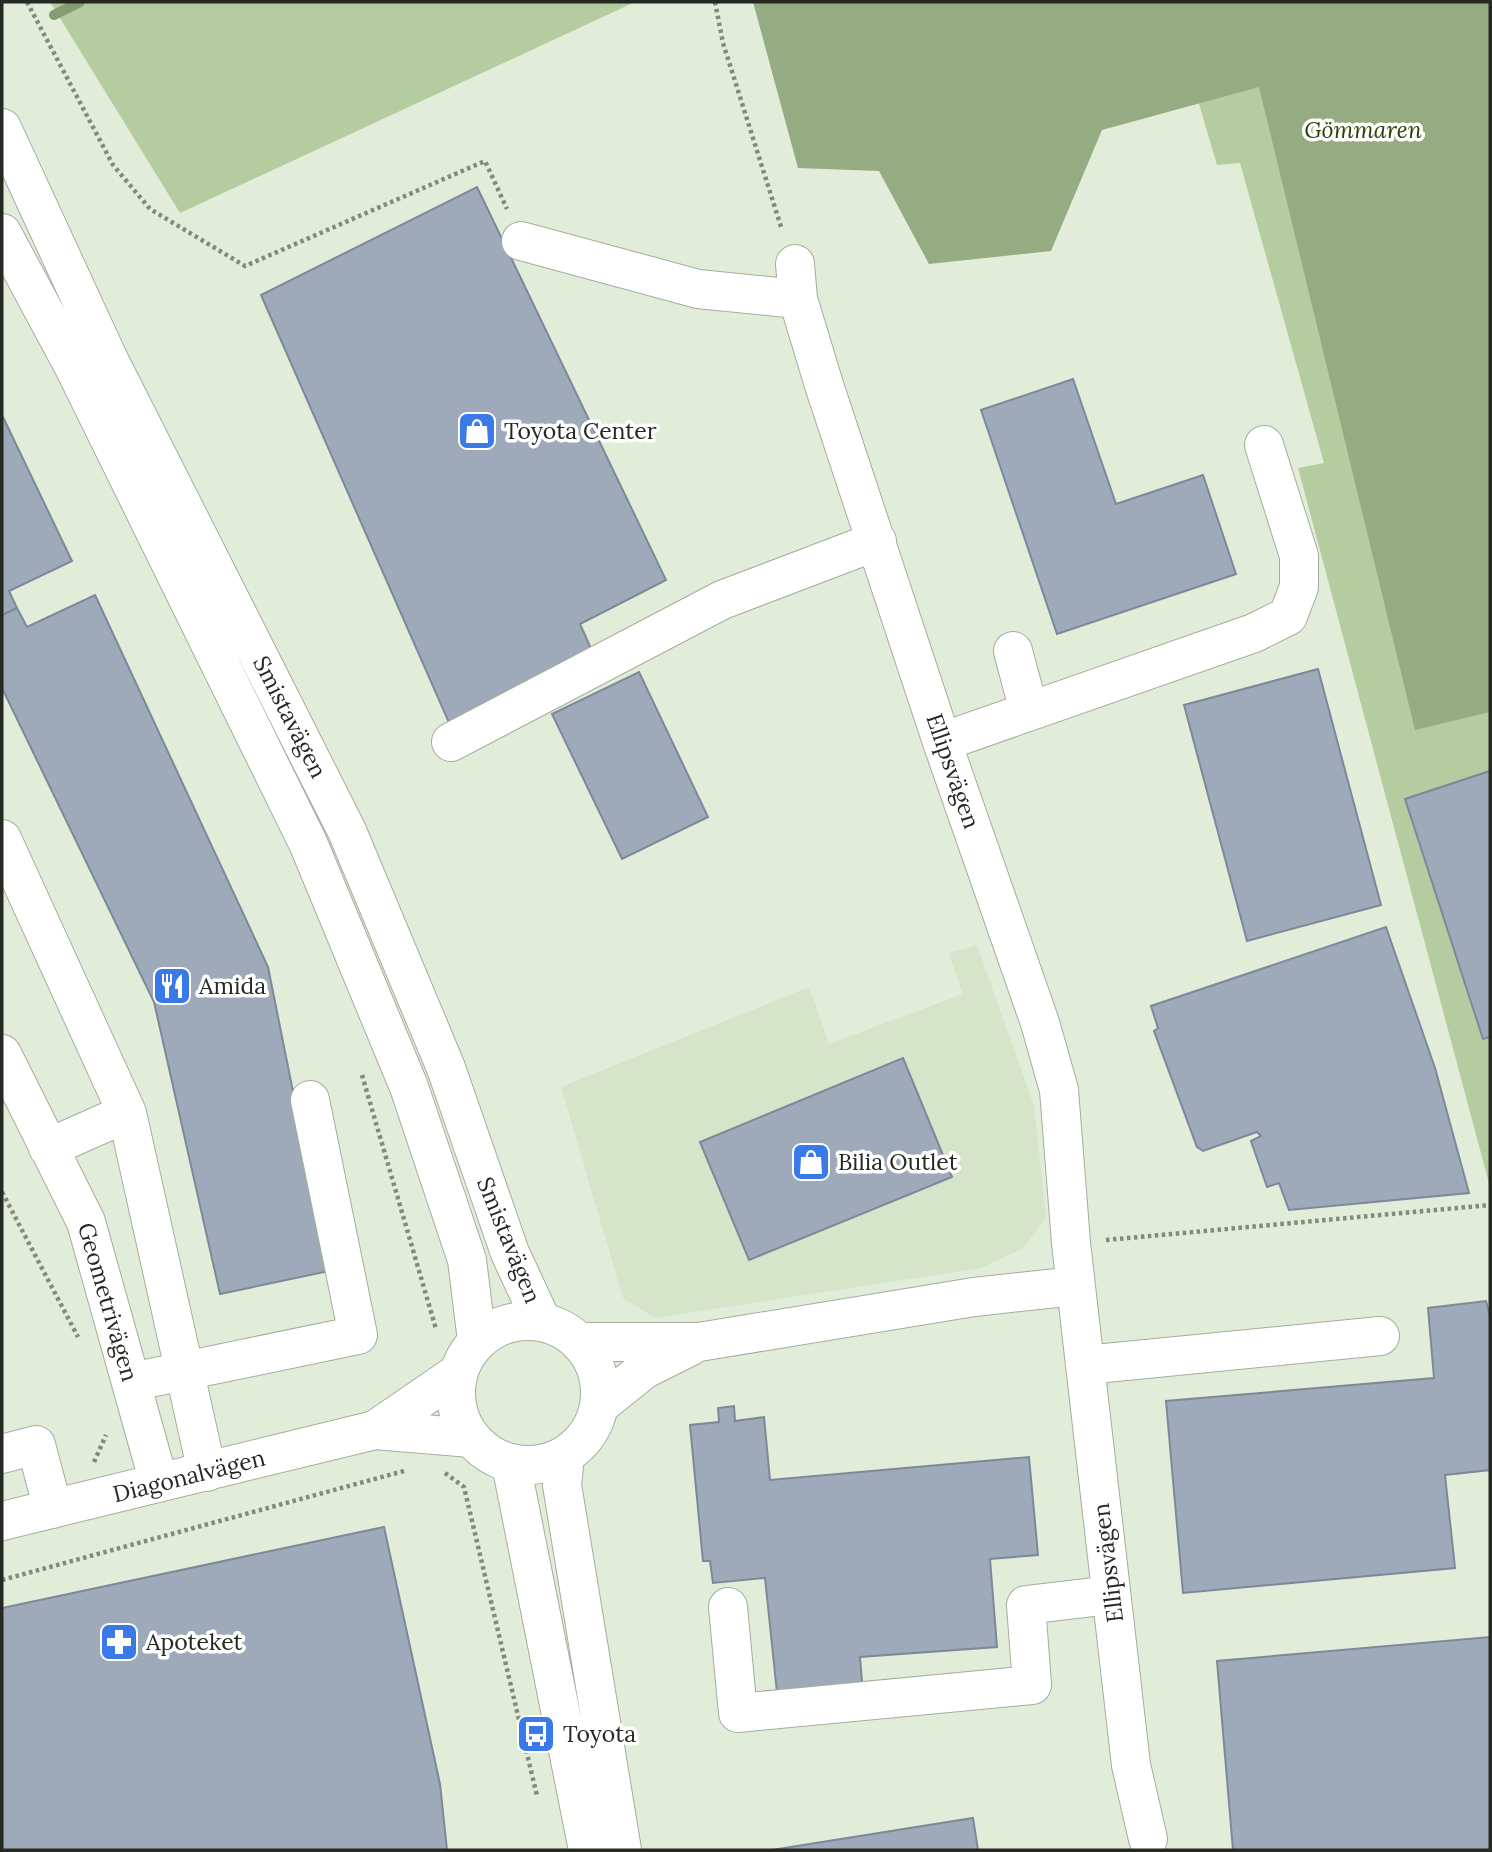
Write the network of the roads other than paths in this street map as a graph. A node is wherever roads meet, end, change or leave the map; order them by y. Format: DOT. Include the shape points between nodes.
graph roads {
  1 [pos="2,128"];
  2 [pos="2,233"];
  3 [pos="521,240"];
  4 [pos="1264,445"];
  5 [pos="877,541"];
  6 [pos="1013,652"];
  7 [pos="1029,711"];
  8 [pos="451,741"];
  9 [pos="942,742"];
  10 [pos="2,839"];
  11 [pos="2,1054"];
  12 [pos="310,1100"];
  13 [pos="127,1113"];
  14 [pos="48,1148"];
  15 [pos="1075,1286"];
  16 [pos="542,1322"];
  17 [pos="1380,1336"];
  18 [pos="580,1342"];
  19 [pos="699,1342"];
  20 [pos="467,1357"];
  21 [pos="1084,1366"];
  22 [pos="183,1370"];
  23 [pos="131,1382"];
  24 [pos="600,1405"];
  25 [pos="375,1430"];
  26 [pos="471,1438"];
  27 [pos="2,1454"];
  28 [pos="565,1456"];
  29 [pos="511,1464"];
  30 [pos="207,1472"];
  31 [pos="159,1483"];
  32 [pos="53,1509"];
  33 [pos="2,1521"];
  34 [pos="1111,1595"];
  35 [pos="728,1607"];
  36 [pos="1148,1839"];
  37 [pos="588,1850"];
  38 [pos="622,1850"];
  1 -- 16 [label="street, Smistavägen" via="108,358 347,831 446,1068 510,1253"];
  2 -- 20 [label="street, Smistavägen" via="75,369 308,843 409,1087 467,1260"];
  3 -- 5 [label="street, Ellipsvägen" via="698,289 797,281"];
  4 -- 7 [label="street" via="1299,556 1299,587 1287,616 1254,633"];
  5 -- 8 [label="street" via="722,600"];
  5 -- 9 [label="street, Ellipsvägen"];
  6 -- 7 [label="street"];
  7 -- 9 [label="street"];
  9 -- 15 [label="street, Ellipsvägen" via="1059,1090"];
  10 -- 13 [label="street"];
  11 -- 14 [label="street, Geometrivägen"];
  12 -- 22 [label="street" via="358,1335"];
  13 -- 14 [label="street"];
  13 -- 22 [label="street"];
  14 -- 23 [label="street, Geometrivägen" via="86,1222"];
  15 -- 19 [label="street" via="974,1297"];
  15 -- 21 [label="street, Ellipsvägen"];
  16 -- 18 [label="street"];
  16 -- 20 [label="street" via="522,1320 499,1326"];
  17 -- 21 [label="street"];
  18 -- 19 [label="street"];
  18 -- 24 [label="street" via="598,1374"];
  19 -- 24 [label="street" via="645,1370"];
  20 -- 25 [label="street, Diagonalvägen"];
  20 -- 26 [label="street" via="457,1410"];
  21 -- 34 [label="street, Ellipsvägen"];
  22 -- 23 [label="street"];
  22 -- 30 [label="street"];
  23 -- 31 [label="street, Geometrivägen"];
  24 -- 28 [label="street" via="589,1432"];
  25 -- 26 [label="street, Diagonalvägen"];
  25 -- 30 [label="street, Diagonalvägen"];
  26 -- 29 [label="street" via="489,1455"];
  27 -- 32 [label="street" via="36,1445"];
  28 -- 29 [label="street" via="540,1465"];
  28 -- 38 [label="street" via="562,1485"];
  29 -- 37 [label="street"];
  30 -- 31 [label="street, Diagonalvägen"];
  31 -- 32 [label="street, Diagonalvägen"];
  32 -- 33 [label="street, Diagonalvägen"];
  34 -- 35 [label="street" via="1026,1605 1032,1685 738,1713"];
  34 -- 36 [label="street, Ellipsvägen" via="1131,1765"];
}
